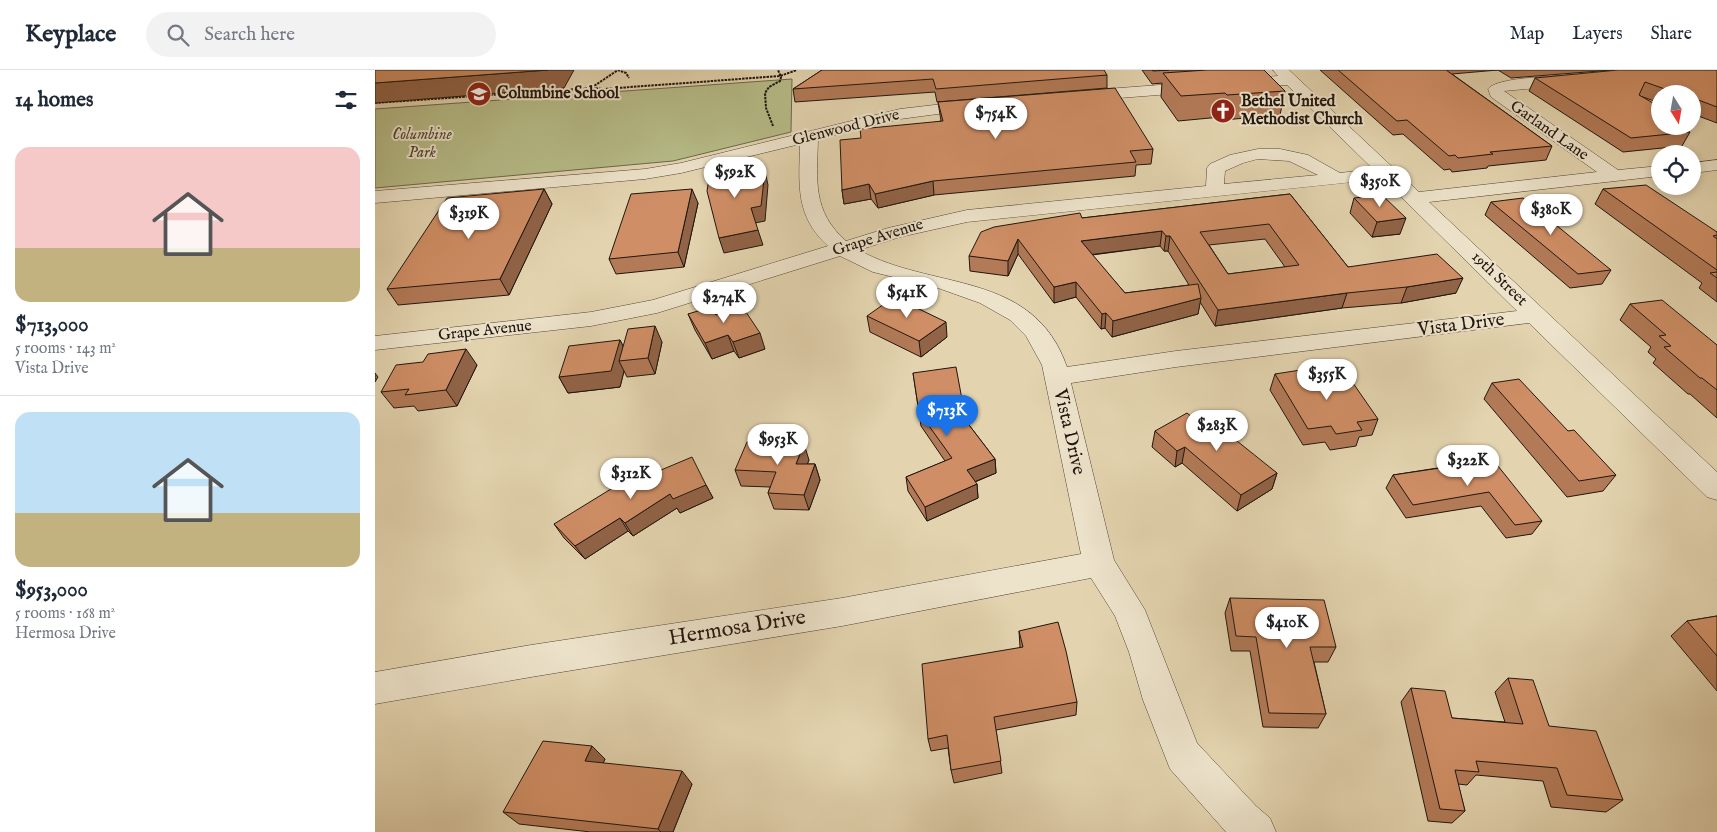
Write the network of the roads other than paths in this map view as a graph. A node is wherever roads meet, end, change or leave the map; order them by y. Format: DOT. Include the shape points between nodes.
graph roads {
  1 [pos="1285,75"];
  2 [pos="1585,79"];
  3 [pos="1069,97"];
  4 [pos="997,103"];
  5 [pos="809,137"];
  6 [pos="1717,165"];
  7 [pos="1701,167"];
  8 [pos="1651,172"];
  9 [pos="1389,173"];
  10 [pos="1614,176"];
  11 [pos="1336,178"];
  12 [pos="1216,191"];
  13 [pos="375,197"];
  14 [pos="1415,198"];
  15 [pos="843,249"];
  16 [pos="1537,316"];
  17 [pos="375,343"];
  18 [pos="1056,377"];
  19 [pos="1717,489"];
  20 [pos="1099,564"];
  21 [pos="375,688"];
  22 [pos="1256,832"];
  1 -- 3 [label="street"];
  1 -- 9 [label="street, 19th Street"];
  2 -- 10 [label="street, Garland Lane" via="1496,89 1497,94"];
  4 -- 5 [label="street, Glenwood Drive" via="900,114"];
  5 -- 13 [label="street, Glenwood Drive" via="645,174"];
  5 -- 15 [label="street" via="809,197 815,216 828,236"];
  6 -- 7 [label="street"];
  8 -- 10 [label="street"];
  9 -- 11 [label="street, Grape Avenue"];
  9 -- 14 [label="street, 19th Street"];
  10 -- 14 [label="street"];
  11 -- 12 [label="street, Grape Avenue"];
  11 -- 12 [label="street" via="1304,159 1281,153 1249,155 1231,159 1216,168"];
  12 -- 15 [label="street, Grape Avenue" via="967,216 895,232"];
  14 -- 16 [label="street, 19th Street"];
  15 -- 17 [label="street, Grape Avenue" via="648,308 591,319"];
  15 -- 18 [label="street" via="881,268 963,288 1002,304 1025,321 1043,341"];
  16 -- 18 [label="street, Vista Drive"];
  16 -- 19 [label="street, 19th Street"];
  18 -- 20 [label="street, Vista Drive"];
  20 -- 21 [label="street, Hermosa Drive" via="842,612"];
  20 -- 22 [label="street, Vista Drive" via="1129,610 1183,756 1241,820"];
}
